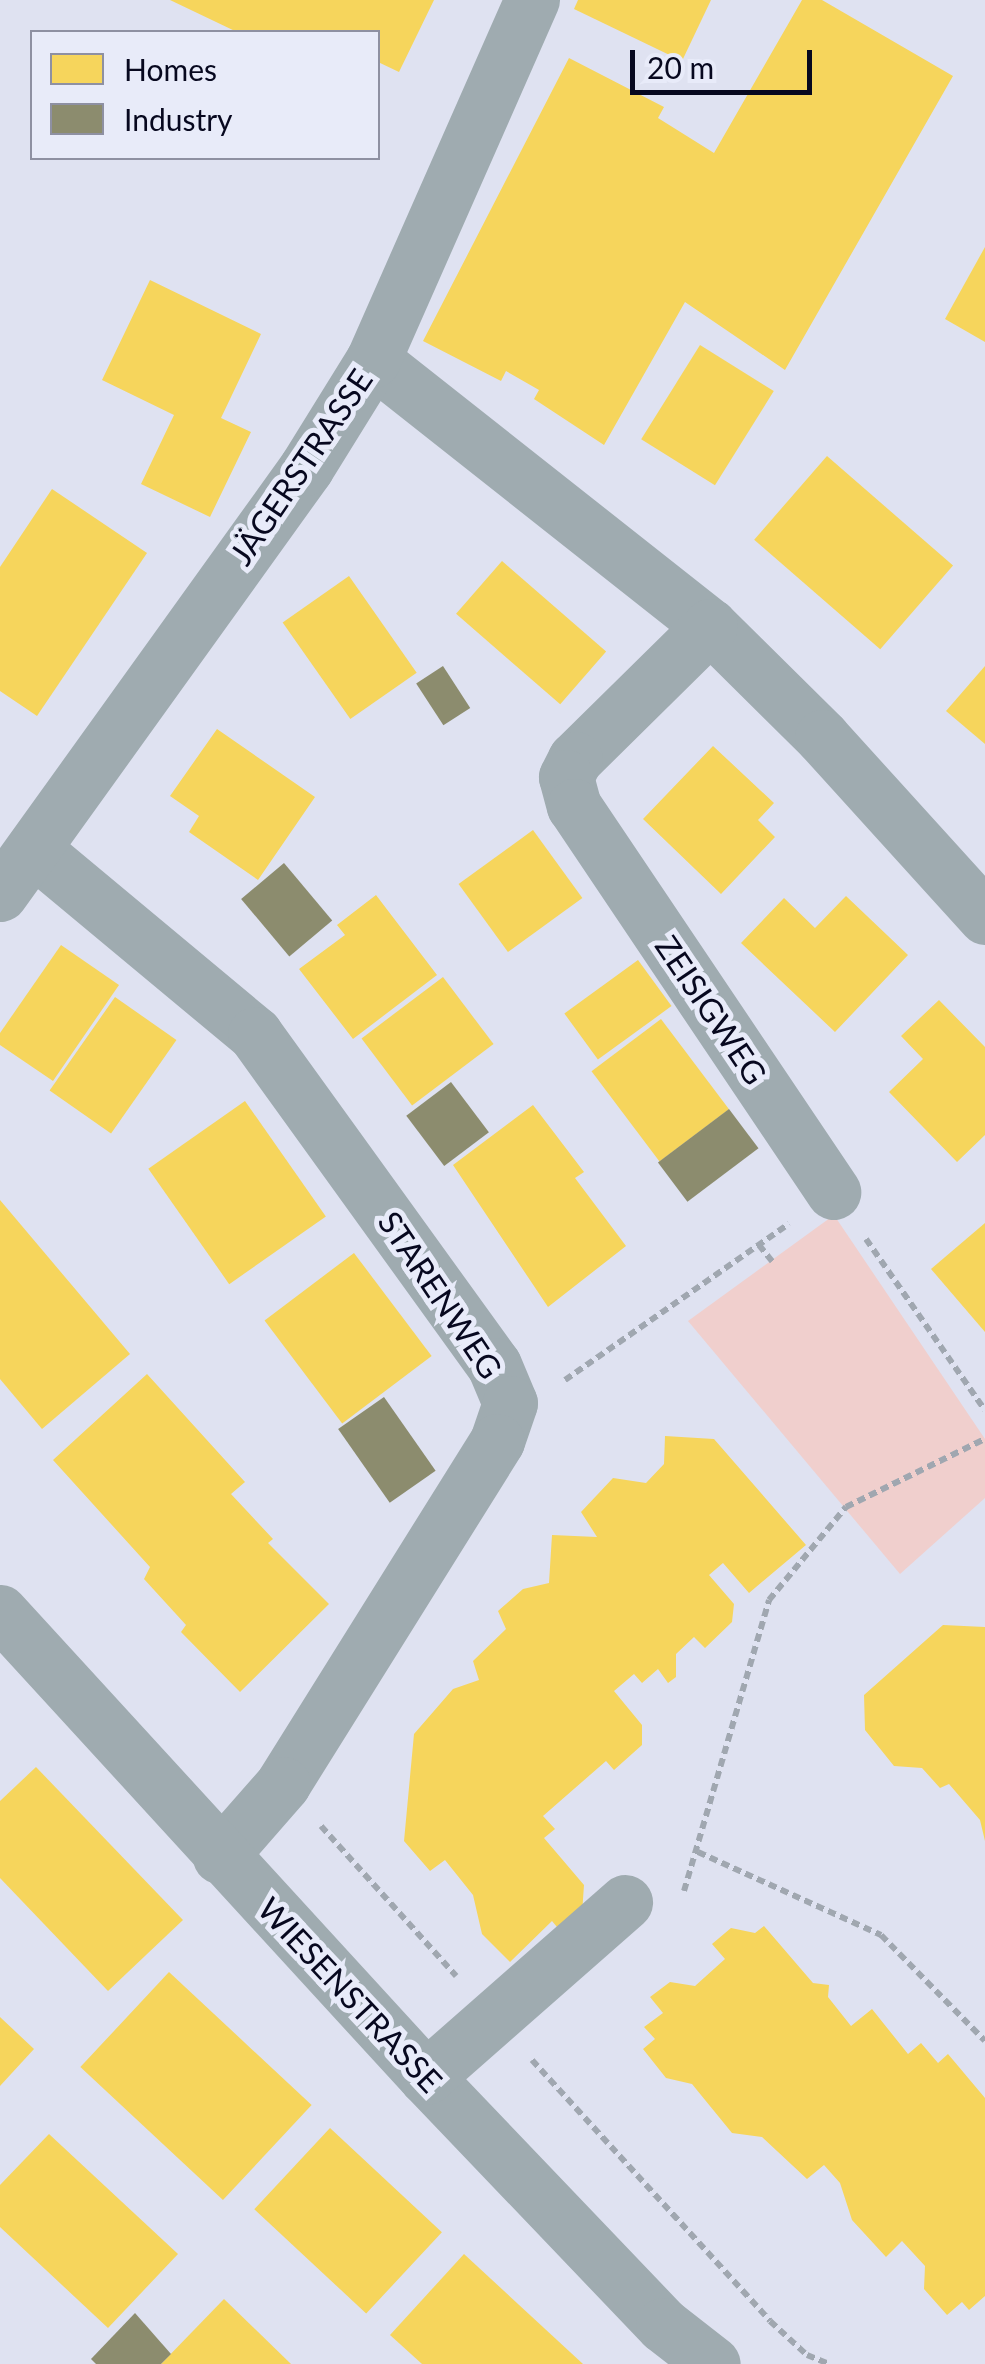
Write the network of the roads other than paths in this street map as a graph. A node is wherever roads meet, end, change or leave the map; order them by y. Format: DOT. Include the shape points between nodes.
graph roads {
  1 [pos="531,0"];
  2 [pos="373,360"];
  3 [pos="710,626"];
  4 [pos="33,848"];
  5 [pos="0,894"];
  6 [pos="985,918"];
  7 [pos="833,1192"];
  8 [pos="0,1612"];
  9 [pos="220,1856"];
  10 [pos="625,1902"];
  11 [pos="426,2076"];
  12 [pos="714,2364"];
  1 -- 2 [label="street, JÄGERSTRASSE"];
  2 -- 3 [label="street"];
  2 -- 4 [label="street, JÄGERSTRASSE" via="306,468"];
  3 -- 6 [label="street" via="822,737"];
  3 -- 7 [label="street, ZEISIGWEG" via="575,759 566,777 574,806"];
  4 -- 5 [label="street, JÄGERSTRASSE"];
  4 -- 9 [label="street, STARENWEG" via="255,1034 494,1366 510,1403 497,1441 283,1784"];
  8 -- 9 [label="street, WIESENSTRASSE"];
  9 -- 11 [label="street, WIESENSTRASSE"];
  10 -- 11 [label="street"];
  11 -- 12 [label="street, WIESENSTRASSE" via="664,2325"];
}
